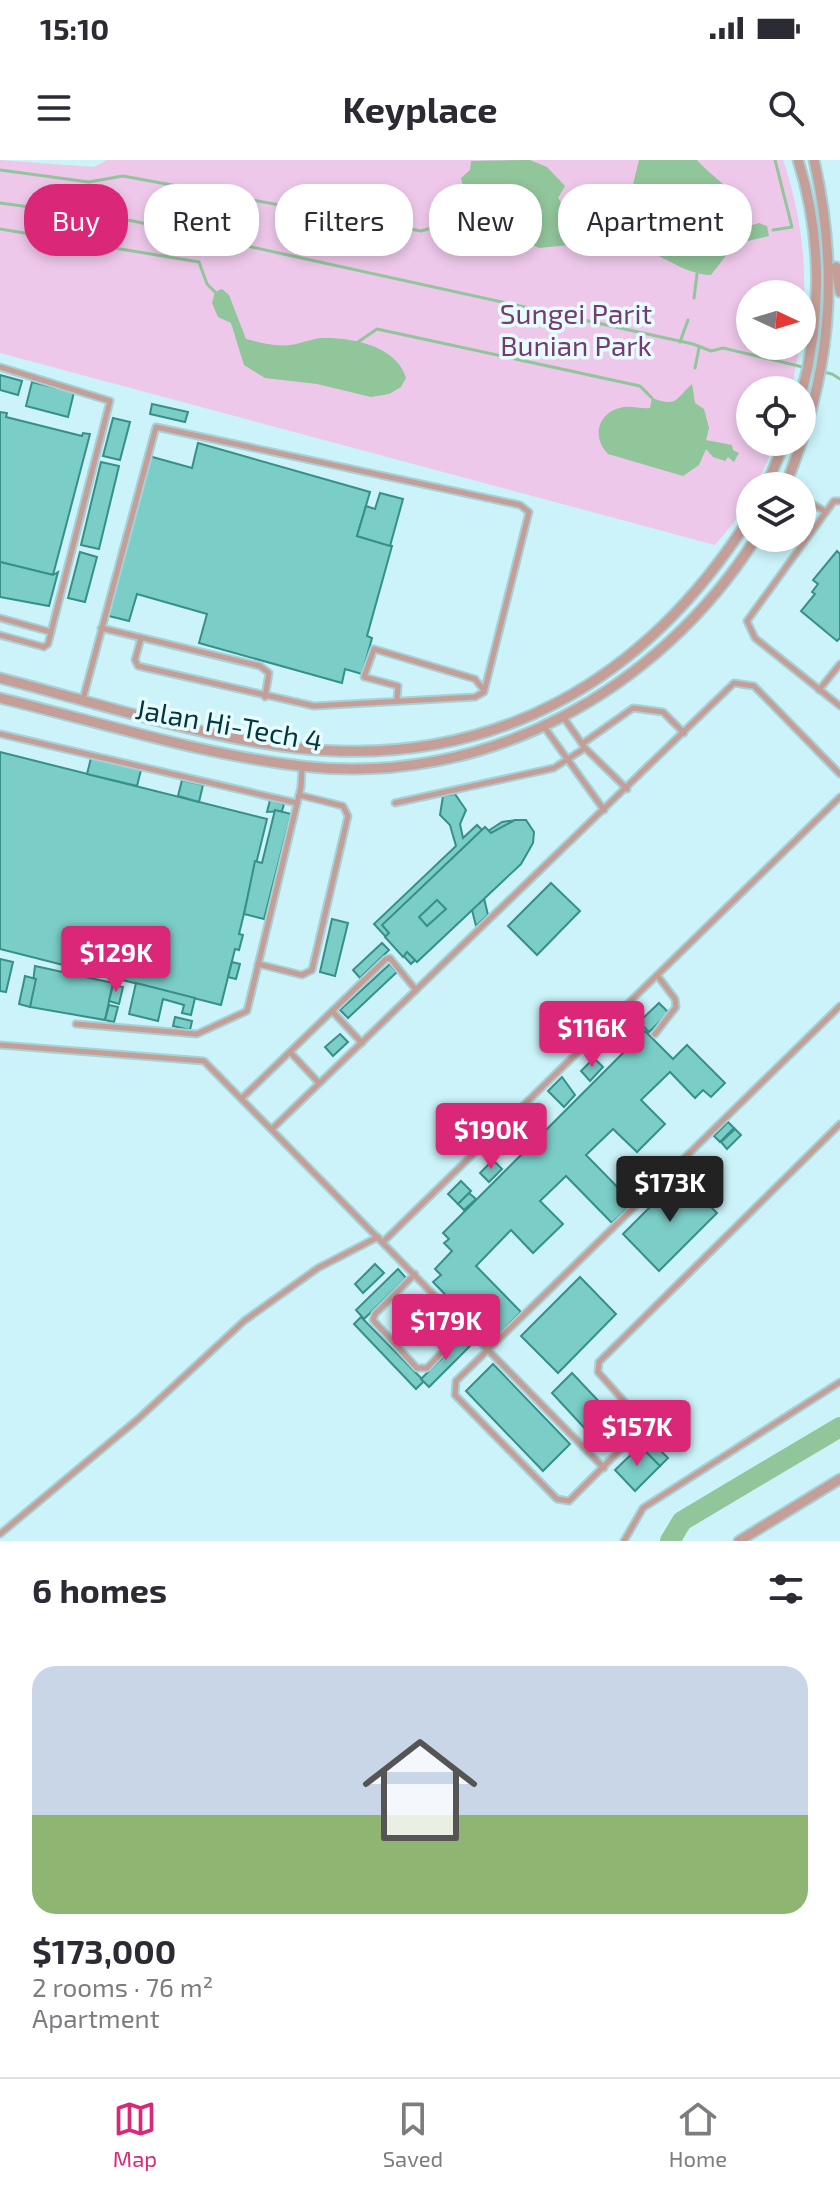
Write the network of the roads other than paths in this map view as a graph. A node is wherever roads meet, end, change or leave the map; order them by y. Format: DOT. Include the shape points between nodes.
graph roads {
  1 [pos="798,160"];
  2 [pos="814,160"];
  3 [pos="828,229"];
  4 [pos="840,292"];
  5 [pos="840,324"];
  6 [pos="827,337"];
  7 [pos="0,367"];
  8 [pos="806,376"];
  9 [pos="790,472"];
  10 [pos="840,501"];
  11 [pos="816,506"];
  12 [pos="826,512"];
  13 [pos="736,537"];
  14 [pos="747,552"];
  15 [pos="0,618"];
  16 [pos="101,628"];
  17 [pos="51,632"];
  18 [pos="0,635"];
  19 [pos="141,638"];
  20 [pos="840,664"];
  21 [pos="0,678"];
  22 [pos="819,690"];
  23 [pos="484,692"];
  24 [pos="265,697"];
  25 [pos="0,698"];
  26 [pos="83,699"];
  27 [pos="397,699"];
  28 [pos="840,706"];
  29 [pos="564,718"];
  30 [pos="545,728"];
  31 [pos="684,733"];
  32 [pos="0,734"];
  33 [pos="584,746"];
  34 [pos="567,762"];
  35 [pos="302,766"];
  36 [pos="840,774"];
  37 [pos="627,789"];
  38 [pos="299,795"];
  39 [pos="840,797"];
  40 [pos="297,803"];
  41 [pos="395,803"];
  42 [pos="604,810"];
  43 [pos="258,964"];
  44 [pos="657,975"];
  45 [pos="416,990"];
  46 [pos="840,1006"];
  47 [pos="332,1011"];
  48 [pos="76,1024"];
  49 [pos="655,1034"];
  50 [pos="362,1043"];
  51 [pos="0,1045"];
  52 [pos="290,1052"];
  53 [pos="319,1083"];
  54 [pos="242,1098"];
  55 [pos="840,1124"];
  56 [pos="272,1129"];
  57 [pos="381,1239"];
  58 [pos="415,1274"];
  59 [pos="467,1326"];
  60 [pos="489,1349"];
  61 [pos="840,1382"];
  62 [pos="604,1468"];
  63 [pos="840,1479"];
  64 [pos="0,1534"];
  65 [pos="624,1541"];
  66 [pos="739,1541"];
  1 -- 8 [label="street" via="818,278 814,348"];
  2 -- 3 [label="street"];
  3 -- 4 [label="street"];
  3 -- 6 [label="street"];
  5 -- 6 [label="street"];
  6 -- 9 [label="street" via="814,400"];
  7 -- 17 [label="lane" via="110,401"];
  10 -- 12 [label="lane"];
  11 -- 12 [label="lane"];
  12 -- 22 [label="lane" via="747,621 755,638"];
  13 -- 26 [label="street, Jalan Hi-Tech 4" via="698,591 618,666 575,694 487,732 418,745 346,751 297,748"];
  14 -- 29 [label="street, Jalan Hi-Tech 4" via="730,578 653,658 616,688"];
  15 -- 17 [label="lane"];
  16 -- 19 [label="lane"];
  16 -- 23 [label="lane" via="152,430 161,426 526,508 530,517"];
  16 -- 26 [label="lane"];
  17 -- 18 [label="lane" via="44,647"];
  19 -- 24 [label="lane" via="260,666 269,673"];
  19 -- 24 [label="lane" via="138,666"];
  20 -- 22 [label="lane"];
  21 -- 26 [label="street, Jalan Hi-Tech 4"];
  22 -- 28 [label="lane"];
  23 -- 27 [label="lane" via="464,698"];
  23 -- 27 [label="lane" via="475,679 374,649 364,677 398,686"];
  24 -- 27 [label="lane" via="314,706"];
  25 -- 35 [label="street, Jalan Hi-Tech 4"];
  29 -- 30 [label="street, Jalan Hi-Tech 4"];
  29 -- 33 [label="lane"];
  30 -- 34 [label="lane"];
  30 -- 35 [label="street, Jalan Hi-Tech 4" via="439,761 391,768"];
  31 -- 33 [label="lane" via="663,712 633,708"];
  31 -- 36 [label="lane" via="734,683 747,682"];
  31 -- 37 [label="lane"];
  32 -- 40 [label="lane"];
  33 -- 34 [label="lane"];
  33 -- 37 [label="lane"];
  34 -- 41 [label="lane"];
  34 -- 42 [label="lane"];
  35 -- 38 [label="lane"];
  37 -- 42 [label="lane"];
  38 -- 40 [label="lane"];
  38 -- 43 [label="lane" via="343,806 348,816 312,970 302,975"];
  39 -- 44 [label="lane"];
  40 -- 43 [label="lane"];
  42 -- 45 [label="lane"];
  43 -- 48 [label="lane" via="247,1011 197,1034"];
  44 -- 49 [label="lane" via="676,1007"];
  44 -- 57 [label="lane"];
  45 -- 47 [label="lane" via="388,958"];
  45 -- 50 [label="lane"];
  46 -- 60 [label="lane"];
  47 -- 50 [label="lane"];
  47 -- 52 [label="lane"];
  50 -- 53 [label="lane"];
  51 -- 54 [label="lane" via="204,1061"];
  52 -- 53 [label="lane"];
  52 -- 54 [label="lane"];
  53 -- 56 [label="lane"];
  54 -- 56 [label="lane"];
  55 -- 62 [label="lane" via="599,1362 598,1372 640,1424 635,1438"];
  56 -- 57 [label="lane"];
  57 -- 58 [label="lane"];
  57 -- 64 [label="lane" via="318,1268 244,1321 138,1419"];
  58 -- 59 [label="lane"];
  58 -- 59 [label="lane" via="373,1320 417,1368 427,1368"];
  59 -- 60 [label="lane"];
  60 -- 62 [label="lane"];
  60 -- 62 [label="lane" via="456,1381 455,1395 557,1499 569,1501"];
  61 -- 65 [label="lane" via="643,1508"];
  63 -- 66 [label="street"];
}
